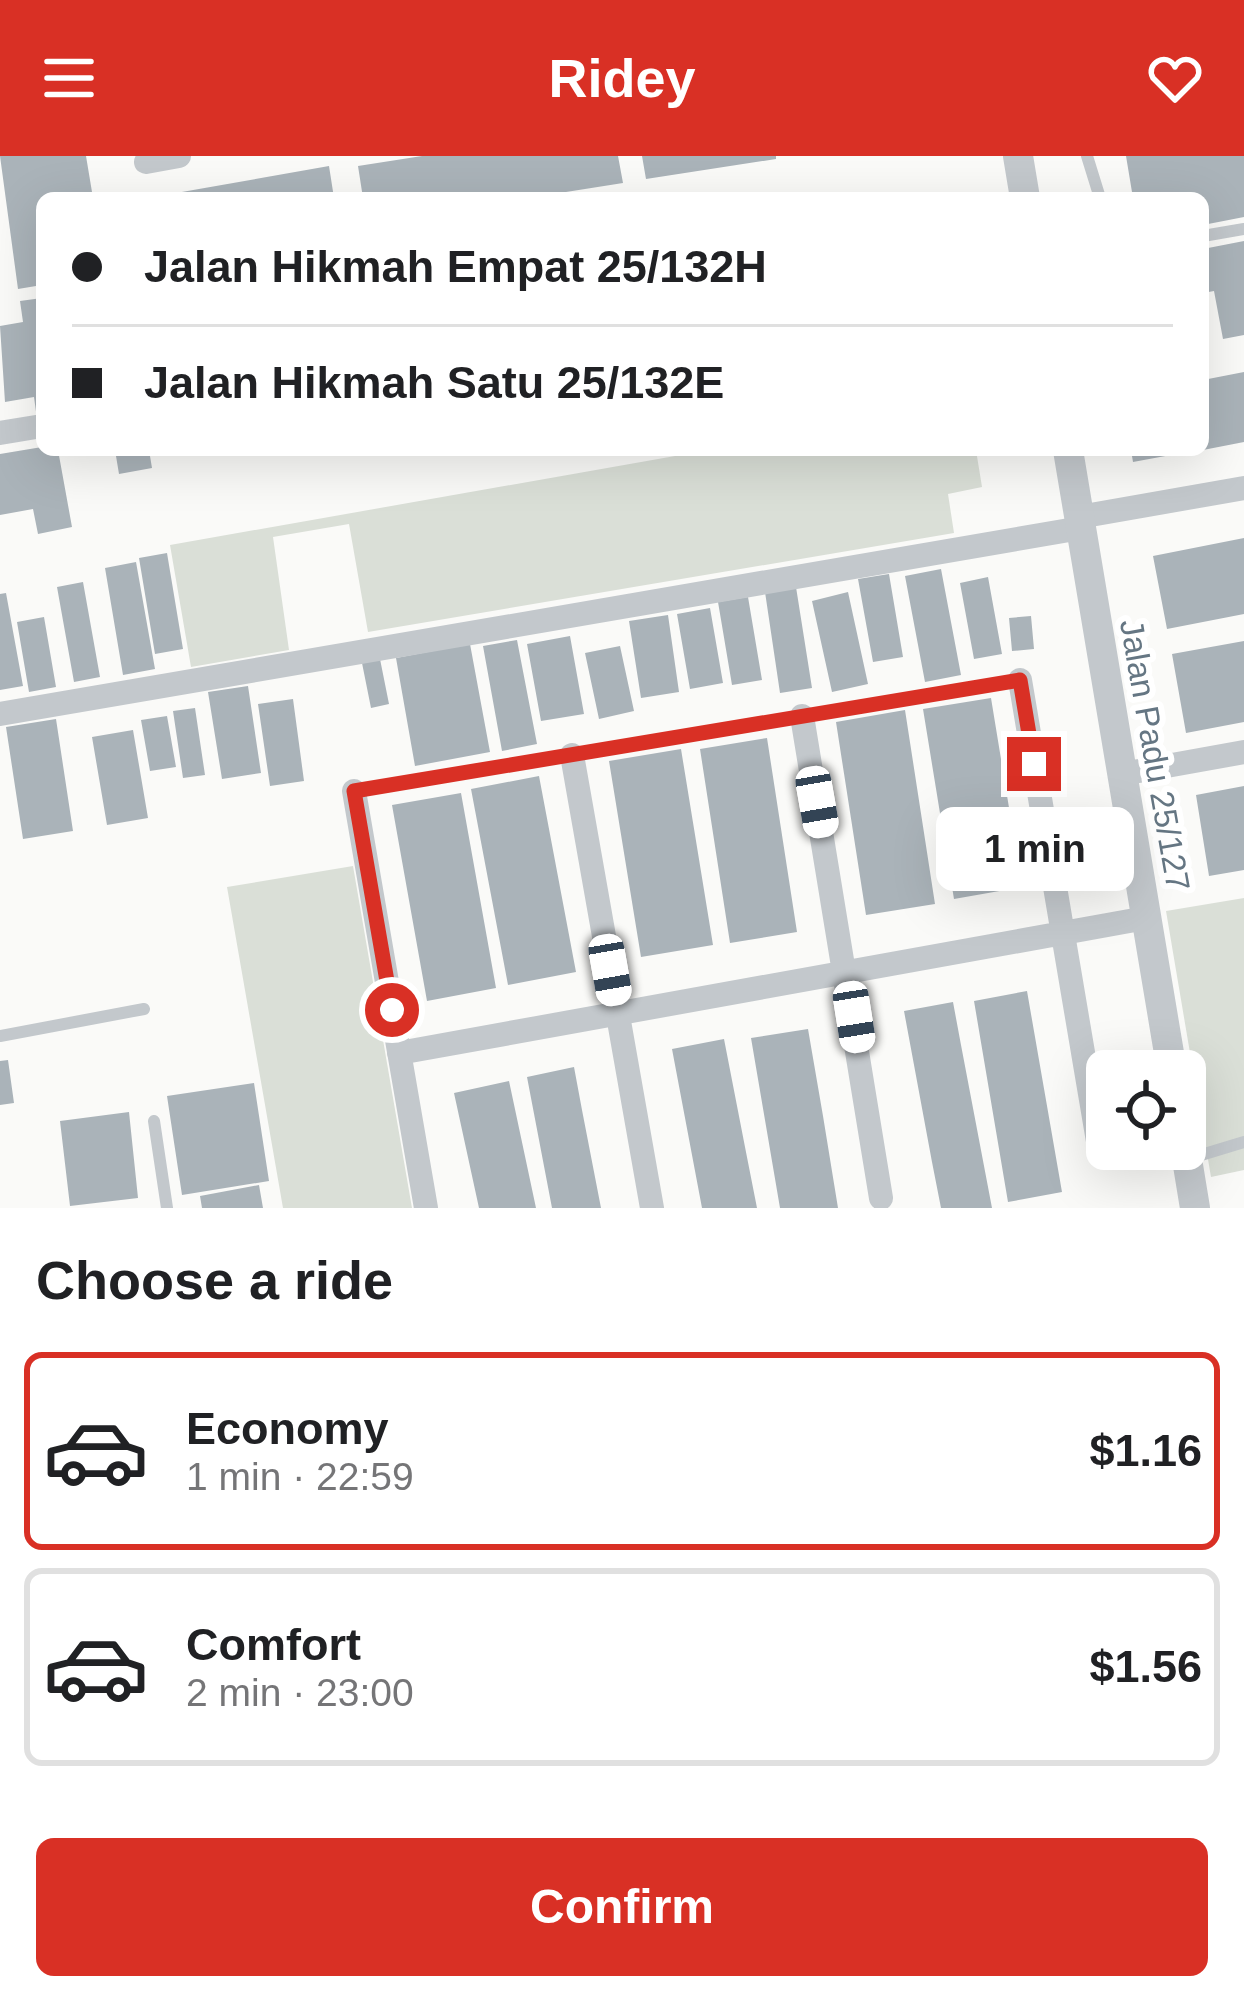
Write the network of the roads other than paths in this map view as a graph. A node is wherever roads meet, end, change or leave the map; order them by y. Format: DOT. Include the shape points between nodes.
graph roads {
  1 [pos="179,156"];
  2 [pos="1087,156"];
  3 [pos="1024,157"];
  4 [pos="146,162"];
  5 [pos="1025,192"];
  6 [pos="1098,192"];
  7 [pos="1244,229"];
  8 [pos="1209,235"];
  9 [pos="36,427"];
  10 [pos="0,433"];
  11 [pos="1069,456"];
  12 [pos="1244,488"];
  13 [pos="1080,522"];
  14 [pos="1020,680"];
  15 [pos="0,714"];
  16 [pos="802,716"];
  17 [pos="1244,752"];
  18 [pos="572,755"];
  19 [pos="1122,774"];
  20 [pos="354,791"];
  21 [pos="1146,918"];
  22 [pos="1063,933"];
  23 [pos="846,972"];
  24 [pos="144,1009"];
  25 [pos="618,1014"];
  26 [pos="0,1036"];
  27 [pos="1168,1050"];
  28 [pos="399,1053"];
  29 [pos="1086,1070"];
  30 [pos="154,1121"];
  31 [pos="1244,1142"];
  32 [pos="1206,1149"];
  33 [pos="1189,1170"];
  34 [pos="881,1198"];
  35 [pos="167,1208"];
  36 [pos="426,1208"];
  37 [pos="652,1208"];
  38 [pos="1195,1208"];
  1 -- 4 [label="street"];
  2 -- 6 [label="lane"];
  3 -- 5 [label="street"];
  7 -- 8 [label="lane"];
  9 -- 10 [label="street"];
  11 -- 13 [label="street, Jalan Padu 25/127"];
  12 -- 13 [label="street"];
  13 -- 15 [label="street"];
  13 -- 19 [label="street, Jalan Padu 25/127"];
  14 -- 16 [label="lane"];
  14 -- 22 [label="street"];
  16 -- 18 [label="lane"];
  16 -- 23 [label="street"];
  17 -- 19 [label="street"];
  18 -- 20 [label="lane"];
  18 -- 25 [label="street"];
  19 -- 21 [label="street, Jalan Padu 25/127"];
  20 -- 28 [label="street"];
  21 -- 22 [label="street"];
  21 -- 27 [label="street, Jalan Padu 25/127"];
  22 -- 23 [label="street"];
  22 -- 29 [label="street"];
  23 -- 25 [label="street"];
  23 -- 34 [label="street"];
  24 -- 26 [label="lane"];
  25 -- 28 [label="street"];
  25 -- 37 [label="street"];
  28 -- 36 [label="street"];
  30 -- 35 [label="lane"];
  31 -- 32 [label="lane"];
  33 -- 38 [label="street"];
}
